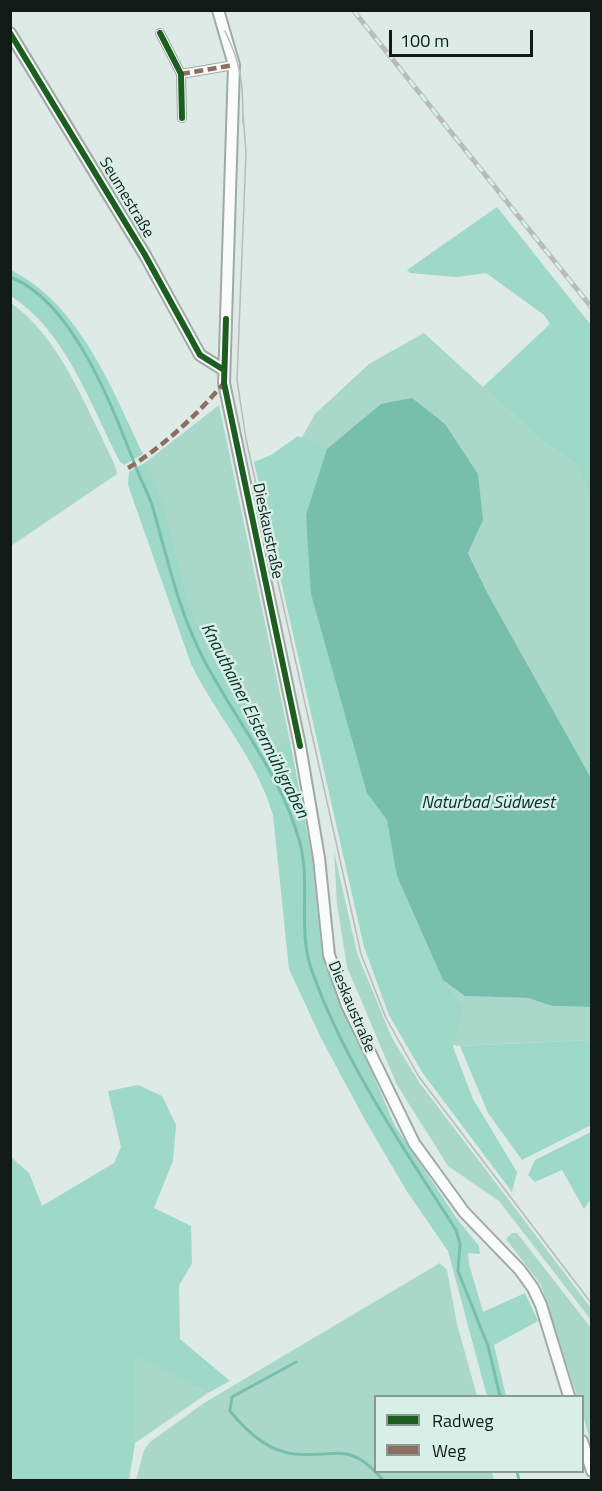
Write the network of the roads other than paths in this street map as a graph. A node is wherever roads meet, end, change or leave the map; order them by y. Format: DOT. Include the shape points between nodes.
graph roads {
  1 [pos="218,10"];
  2 [pos="10,33"];
  3 [pos="160,33"];
  4 [pos="234,65"];
  5 [pos="181,74"];
  6 [pos="183,118"];
  7 [pos="224,370"];
  8 [pos="569,1395"];
  9 [pos="584,1448"];
  10 [pos="591,1471"];
  1 -- 4 [label="main road, Dieskaustraße"];
  2 -- 7 [label="main road, Seumestraße" via="145,255 200,355"];
  3 -- 5 [label="street"];
  4 -- 5 [label="street"];
  4 -- 7 [label="main road, Dieskaustraße"];
  5 -- 6 [label="street"];
  7 -- 8 [label="main road, Dieskaustraße" via="245,491 300,746 336,981 401,1121 427,1164 464,1212 533,1288"];
  9 -- 10 [label="main road"];
}
